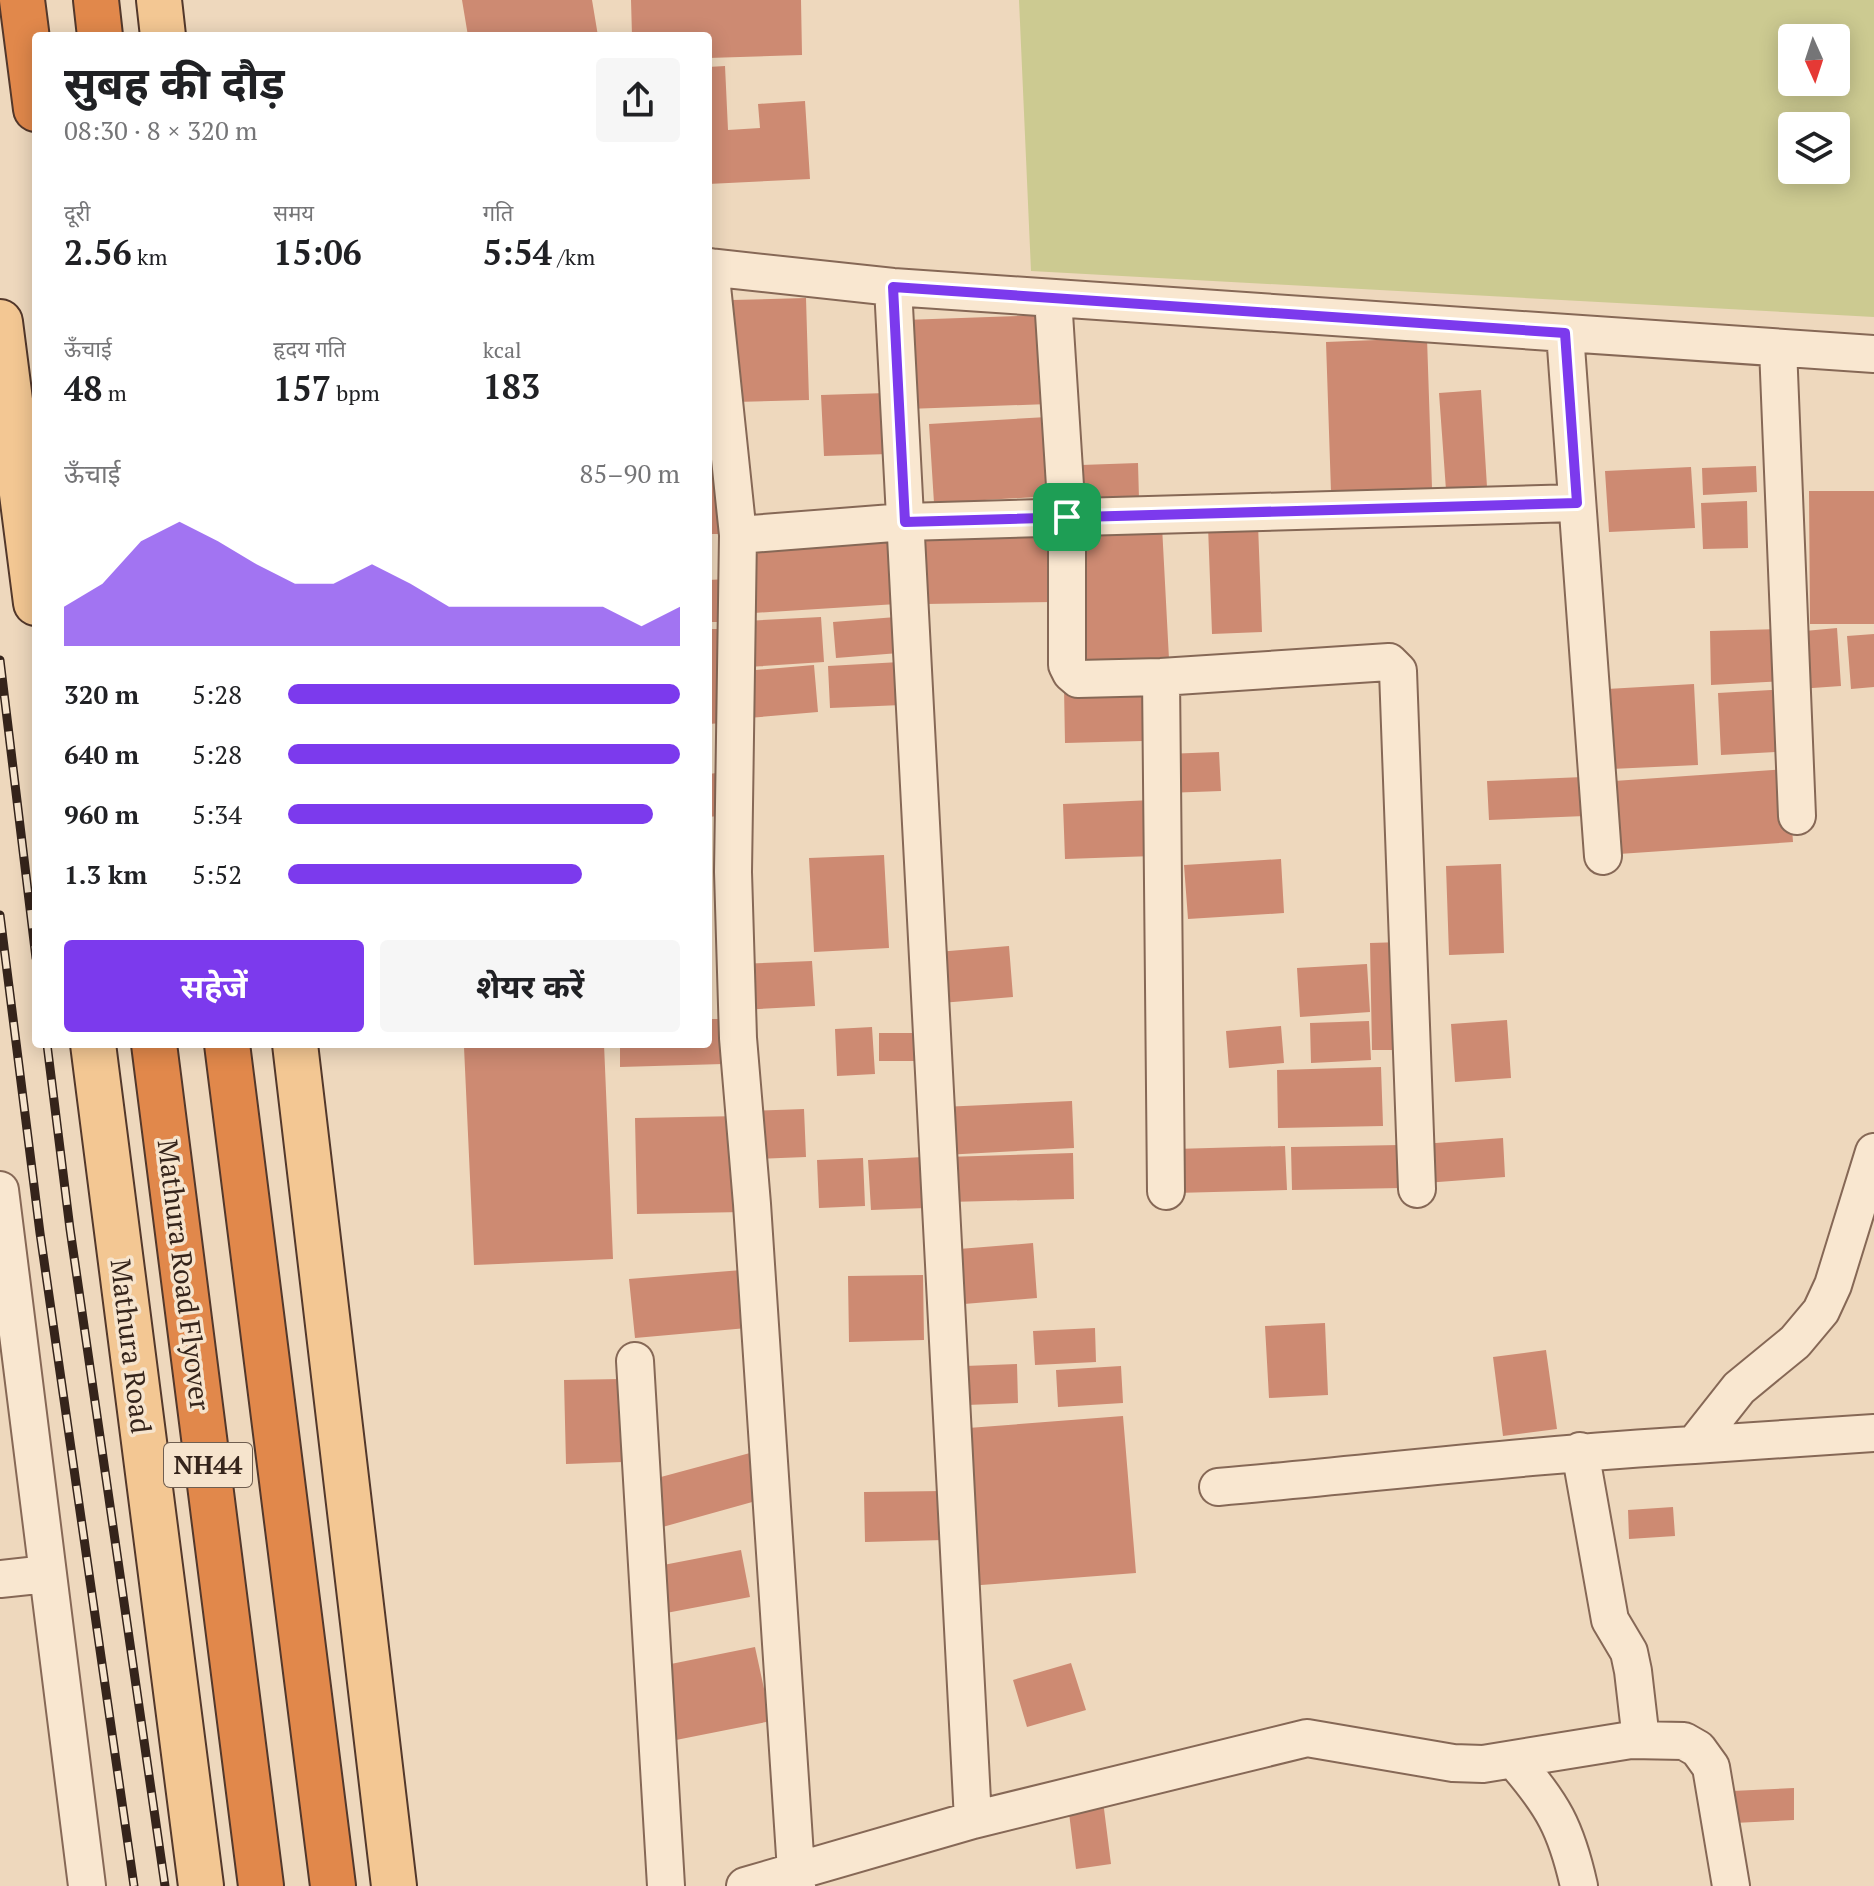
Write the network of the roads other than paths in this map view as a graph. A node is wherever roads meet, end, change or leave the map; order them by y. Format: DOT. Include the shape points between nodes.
graph roads {
  1 [pos="22,0"];
  2 [pos="96,0"];
  3 [pos="159,0"];
  4 [pos="100,32"];
  5 [pos="163,32"];
  6 [pos="32,78"];
  7 [pos="712,267"];
  8 [pos="893,287"];
  9 [pos="712,295"];
  10 [pos="1053,298"];
  11 [pos="0,322"];
  12 [pos="1565,333"];
  13 [pos="1778,348"];
  14 [pos="1874,354"];
  15 [pos="1577,503"];
  16 [pos="1067,517"];
  17 [pos="905,522"];
  18 [pos="738,535"];
  19 [pos="32,572"];
  20 [pos="1161,677"];
  21 [pos="1797,816"];
  22 [pos="1603,856"];
  23 [pos="94,1048"];
  24 [pos="155,1048"];
  25 [pos="228,1048"];
  26 [pos="295,1048"];
  27 [pos="1874,1152"];
  28 [pos="1417,1189"];
  29 [pos="0,1190"];
  30 [pos="1166,1191"];
  31 [pos="635,1361"];
  32 [pos="1874,1433"];
  33 [pos="1694,1445"];
  34 [pos="1580,1451"];
  35 [pos="1218,1487"];
  36 [pos="47,1574"];
  37 [pos="0,1579"];
  38 [pos="1641,1740"];
  39 [pos="1514,1760"];
  40 [pos="973,1820"];
  41 [pos="796,1879"];
  42 [pos="87,1886"];
  43 [pos="201,1886"];
  44 [pos="261,1886"];
  45 [pos="333,1886"];
  46 [pos="394,1886"];
  47 [pos="666,1886"];
  48 [pos="745,1886"];
  49 [pos="1579,1886"];
  50 [pos="1731,1886"];
  1 -- 6 [label="highway"];
  2 -- 4 [label="highway"];
  3 -- 5 [label="main road"];
  7 -- 8 [label="street"];
  8 -- 10 [label="street"];
  8 -- 17 [label="street"];
  9 -- 18 [label="street"];
  10 -- 12 [label="street"];
  10 -- 16 [label="street"];
  11 -- 19 [label="main road"];
  12 -- 13 [label="street"];
  12 -- 15 [label="street"];
  13 -- 14 [label="street"];
  13 -- 21 [label="street"];
  15 -- 16 [label="street"];
  15 -- 22 [label="street"];
  16 -- 17 [label="street"];
  16 -- 20 [label="street" via="1071,673 1078,679"];
  17 -- 18 [label="street"];
  17 -- 40 [label="street"];
  18 -- 41 [label="street" via="733,872 738,1038"];
  20 -- 28 [label="street" via="1389,662 1398,671"];
  20 -- 30 [label="street"];
  23 -- 43 [label="main road, Mathura Road"];
  24 -- 44 [label="highway, Mathura Road Flyover / NH44"];
  25 -- 45 [label="highway, NH44"];
  26 -- 46 [label="main road"];
  27 -- 33 [label="street" via="1821,1311 1795,1342 1739,1388"];
  29 -- 36 [label="street"];
  31 -- 47 [label="street"];
  32 -- 33 [label="street"];
  33 -- 34 [label="street"];
  34 -- 35 [label="street"];
  34 -- 38 [label="street" via="1610,1620 1629,1652"];
  36 -- 37 [label="street"];
  36 -- 42 [label="street"];
  38 -- 39 [label="street"];
  38 -- 50 [label="street" via="1684,1741 1711,1767"];
  39 -- 40 [label="street" via="1453,1763 1307,1738"];
  39 -- 49 [label="street" via="1548,1800 1570,1845"];
  40 -- 41 [label="street"];
  41 -- 48 [label="street"];
}
